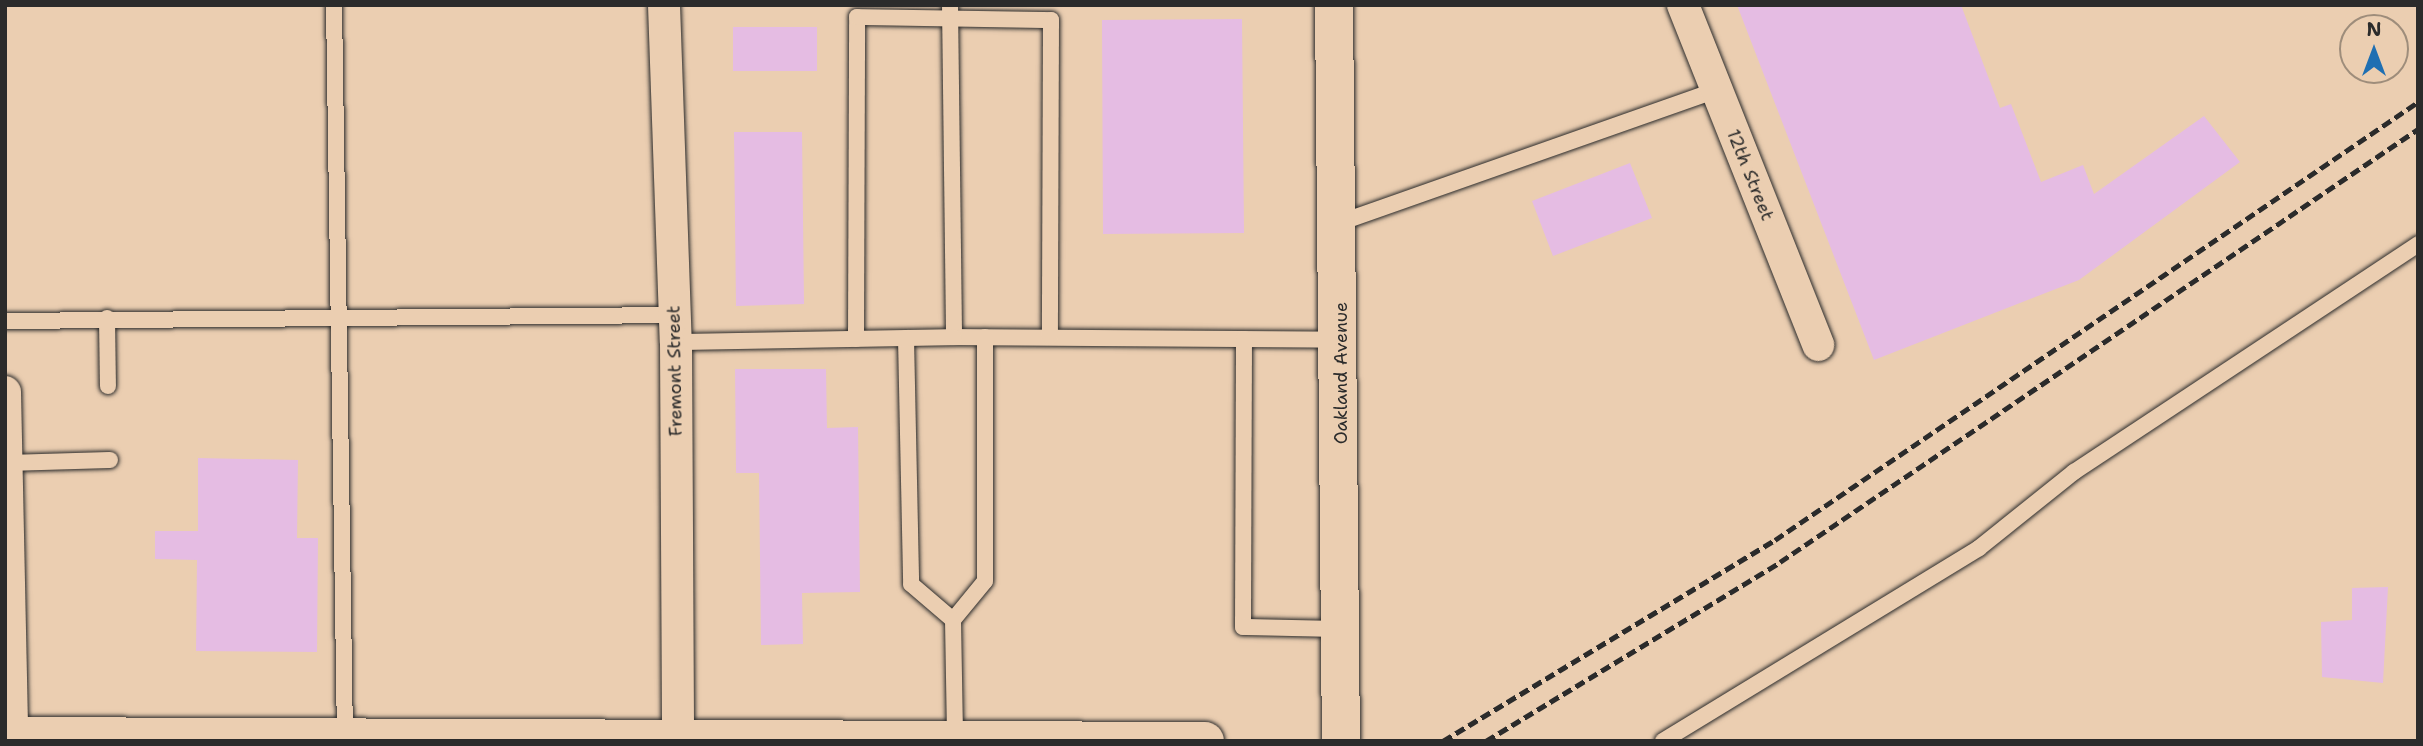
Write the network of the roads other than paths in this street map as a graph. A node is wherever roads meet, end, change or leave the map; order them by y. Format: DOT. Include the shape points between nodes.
graph roads {
  1 [pos="334,5"];
  2 [pos="664,5"];
  3 [pos="1334,5"];
  4 [pos="1683,5"];
  5 [pos="950,11"];
  6 [pos="1717,90"];
  7 [pos="1339,223"];
  8 [pos="2418,244"];
  9 [pos="339,316"];
  10 [pos="107,318"];
  11 [pos="5,320"];
  12 [pos="676,328"];
  13 [pos="1050,336"];
  14 [pos="954,337"];
  15 [pos="985,337"];
  16 [pos="906,338"];
  17 [pos="856,339"];
  18 [pos="1244,339"];
  19 [pos="1342,340"];
  20 [pos="1818,345"];
  21 [pos="108,386"];
  22 [pos="5,392"];
  23 [pos="110,460"];
  24 [pos="7,463"];
  25 [pos="7,566"];
  26 [pos="953,620"];
  27 [pos="1341,629"];
  28 [pos="9,736"];
  29 [pos="345,736"];
  30 [pos="212,738"];
  31 [pos="678,738"];
  32 [pos="955,740"];
  33 [pos="1205,741"];
  34 [pos="1341,741"];
  35 [pos="1663,741"];
  1 -- 9 [label="lane"];
  2 -- 12 [label="street, Fremont Street"];
  3 -- 7 [label="street, Oakland Avenue"];
  4 -- 6 [label="street, 12th Street"];
  5 -- 13 [label="lane" via="1051,20"];
  5 -- 14 [label="lane"];
  5 -- 17 [label="lane" via="857,17"];
  6 -- 7 [label="lane"];
  6 -- 20 [label="street, 12th Street"];
  7 -- 19 [label="street, Oakland Avenue"];
  8 -- 35 [label="lane" via="2074,472 1979,548"];
  9 -- 10 [label="lane"];
  9 -- 12 [label="lane"];
  9 -- 29 [label="lane"];
  10 -- 11 [label="lane"];
  10 -- 21 [label="lane"];
  12 -- 17 [label="lane"];
  12 -- 31 [label="street, Fremont Street"];
  13 -- 15 [label="lane"];
  13 -- 18 [label="lane"];
  14 -- 15 [label="lane"];
  14 -- 16 [label="lane"];
  15 -- 26 [label="lane" via="985,581"];
  16 -- 17 [label="lane"];
  16 -- 26 [label="lane" via="911,584"];
  18 -- 19 [label="lane"];
  18 -- 27 [label="lane" via="1243,628"];
  19 -- 27 [label="street, Oakland Avenue"];
  22 -- 24 [label="street"];
  23 -- 24 [label="lane"];
  24 -- 25 [label="street"];
  25 -- 28 [label="street"];
  26 -- 32 [label="lane"];
  27 -- 34 [label="street, Oakland Avenue"];
  28 -- 30 [label="street"];
  29 -- 30 [label="street"];
  29 -- 31 [label="street"];
  31 -- 32 [label="street"];
  32 -- 33 [label="street"];
}
